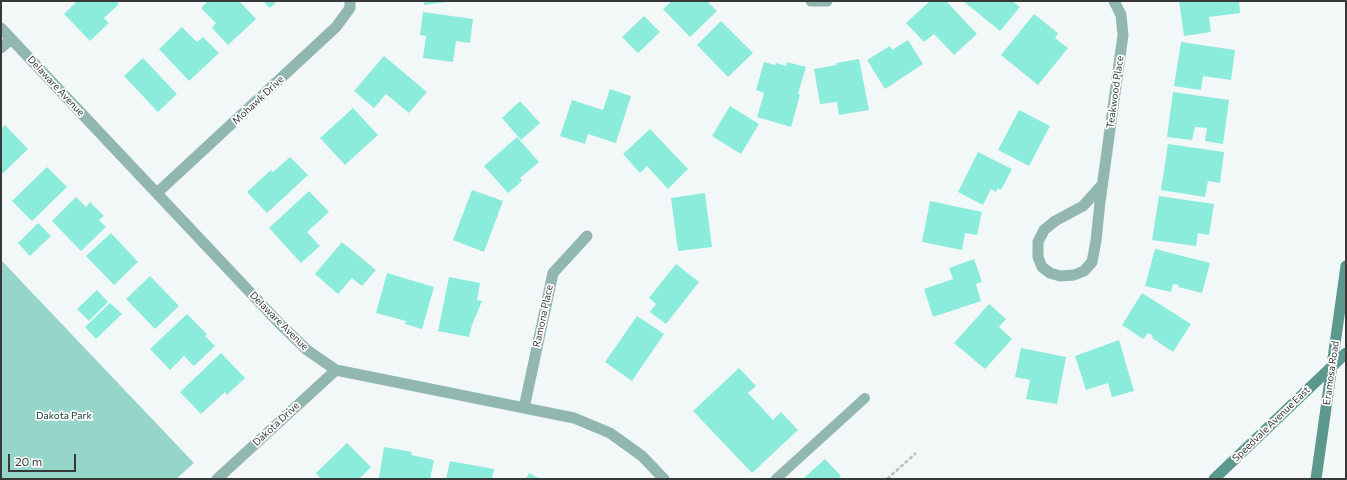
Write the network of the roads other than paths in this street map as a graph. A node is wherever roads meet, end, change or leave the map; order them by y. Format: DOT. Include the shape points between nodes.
graph roads {
  1 [pos="350,1"];
  2 [pos="811,1"];
  3 [pos="827,1"];
  4 [pos="1114,1"];
  5 [pos="1,28"];
  6 [pos="11,39"];
  7 [pos="1,48"];
  8 [pos="1102,185"];
  9 [pos="157,193"];
  10 [pos="587,236"];
  11 [pos="1346,266"];
  12 [pos="1346,353"];
  13 [pos="1332,367"];
  14 [pos="336,370"];
  15 [pos="865,398"];
  16 [pos="524,408"];
  17 [pos="217,479"];
  18 [pos="664,479"];
  19 [pos="776,479"];
  20 [pos="1214,479"];
  21 [pos="1316,479"];
  1 -- 9 [label="street, Mohawk Drive" via="350,8 336,27"];
  2 -- 3 [label="street"];
  4 -- 8 [label="street, Teakwood Place" via="1121,15 1123,35"];
  5 -- 6 [label="street, Delaware Avenue"];
  6 -- 7 [label="street"];
  6 -- 9 [label="street, Delaware Avenue"];
  8 -- 8 [label="street, Teakwood Place" via="1083,206 1044,230 1038,242 1038,257 1042,267 1050,273 1060,276 1074,275 1084,271 1092,262"];
  9 -- 14 [label="street, Delaware Avenue" via="280,324 307,350"];
  10 -- 16 [label="street, Ramona Place" via="553,273"];
  11 -- 13 [label="main road, Eramosa Road"];
  12 -- 13 [label="main road, Speedvale Avenue East"];
  13 -- 20 [label="main road, Speedvale Avenue East"];
  13 -- 21 [label="main road, Eramosa Road"];
  14 -- 16 [label="street, Delaware Avenue"];
  14 -- 17 [label="street, Dakota Drive"];
  15 -- 19 [label="lane"];
  16 -- 18 [label="street, Delaware Avenue" via="574,418 610,433 642,456"];
}
